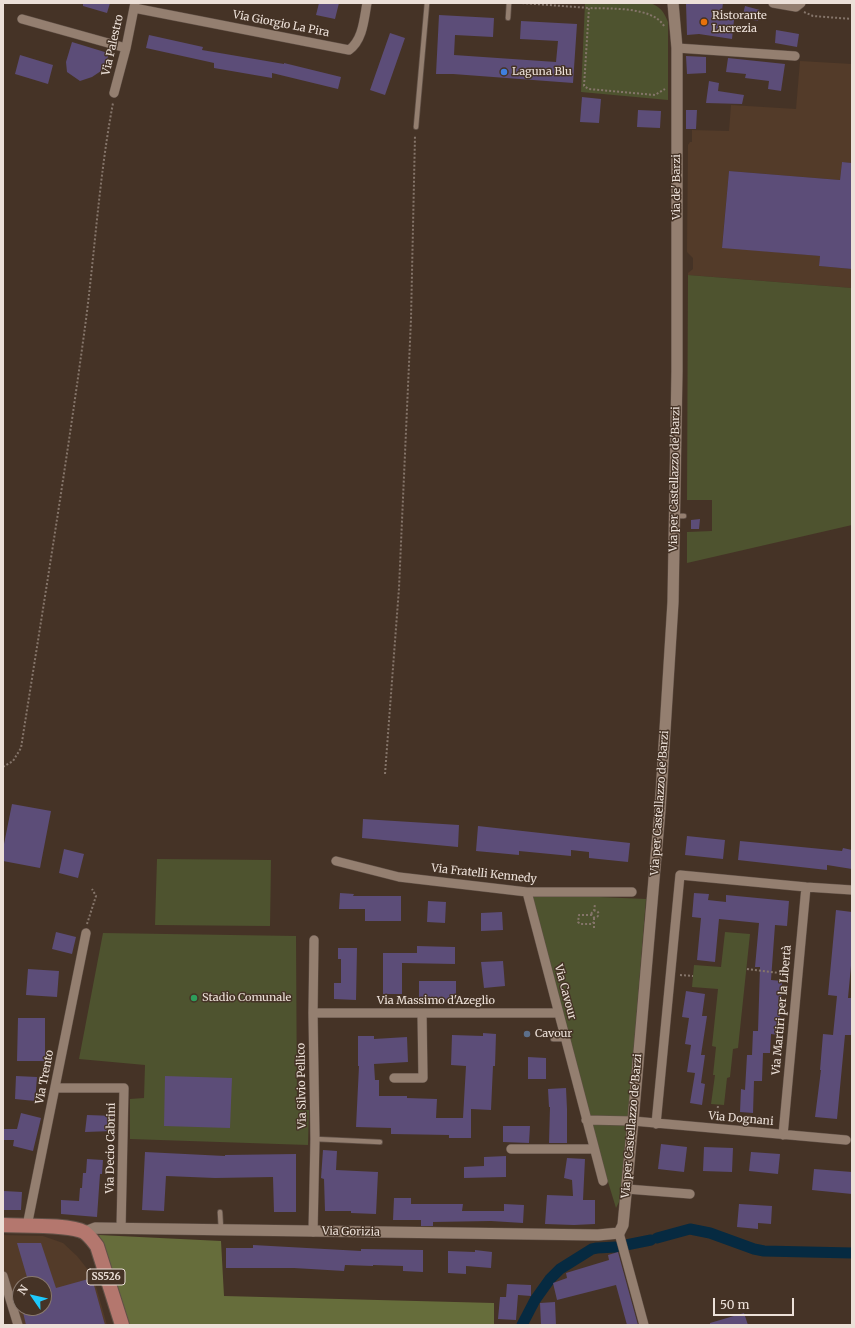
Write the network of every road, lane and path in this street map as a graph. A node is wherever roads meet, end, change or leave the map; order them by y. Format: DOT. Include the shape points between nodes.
graph roads {
  1 [pos="368,3"];
  2 [pos="428,3"];
  3 [pos="509,3"];
  4 [pos="522,3"];
  5 [pos="673,3"];
  6 [pos="773,3"];
  7 [pos="134,5"];
  8 [pos="798,5"];
  9 [pos="589,8"];
  10 [pos="508,18"];
  11 [pos="22,19"];
  12 [pos="852,19"];
  13 [pos="665,30"];
  14 [pos="126,48"];
  15 [pos="677,48"];
  16 [pos="795,56"];
  17 [pos="114,93"];
  18 [pos="677,100"];
  19 [pos="416,127"];
  20 [pos="677,371"];
  21 [pos="3,767"];
  22 [pos="385,774"];
  23 [pos="336,861"];
  24 [pos="806,887"];
  25 [pos="92,889"];
  26 [pos="852,890"];
  27 [pos="527,892"];
  28 [pos="632,892"];
  29 [pos="595,904"];
  30 [pos="594,911"];
  31 [pos="592,915"];
  32 [pos="594,918"];
  33 [pos="594,922"];
  34 [pos="594,928"];
  35 [pos="86,934"];
  36 [pos="314,940"];
  37 [pos="747,969"];
  38 [pos="670,975"];
  39 [pos="797,975"];
  40 [pos="693,976"];
  41 [pos="313,1013"];
  42 [pos="422,1013"];
  43 [pos="558,1013"];
  44 [pos="553,1039"];
  45 [pos="565,1039"];
  46 [pos="394,1078"];
  47 [pos="55,1088"];
  48 [pos="718,1105"];
  49 [pos="586,1120"];
  50 [pos="633,1121"];
  51 [pos="656,1124"];
  52 [pos="716,1129"];
  53 [pos="783,1135"];
  54 [pos="315,1139"];
  55 [pos="846,1140"];
  56 [pos="380,1142"];
  57 [pos="511,1149"];
  58 [pos="594,1149"];
  59 [pos="603,1181"];
  60 [pos="627,1189"];
  61 [pos="690,1194"];
  62 [pos="220,1212"];
  63 [pos="3,1225"];
  64 [pos="27,1226"];
  65 [pos="121,1229"];
  66 [pos="221,1230"];
  67 [pos="85,1232"];
  68 [pos="313,1232"];
  69 [pos="619,1233"];
  70 [pos="3,1276"];
  71 [pos="18,1325"];
  72 [pos="122,1325"];
  73 [pos="644,1325"];
  1 -- 7 [label="street, Via Giorgio La Pira" via="360,36 356,45 349,50"];
  2 -- 19 [label="lane"];
  3 -- 10 [label="lane"];
  4 -- 9 [label="path"];
  5 -- 15 [label="street, Via de' Barzi"];
  6 -- 8 [label="street"];
  7 -- 14 [label="street, Via Palestro"];
  8 -- 12 [label="path" via="813,16"];
  9 -- 13 [label="path" via="645,12 661,22"];
  9 -- 18 [label="path" via="584,86 589,89 655,95 665,89 667,97"];
  11 -- 14 [label="street"];
  14 -- 17 [label="street, Via Palestro"];
  15 -- 16 [label="street"];
  15 -- 18 [label="street, Via de' Barzi"];
  17 -- 21 [label="path" via="104,149 91,283 75,396 21,748 13,761"];
  18 -- 20 [label="street, Via de' Barzi" via="680,136 680,341"];
  19 -- 22 [label="path" via="411,319 399,588"];
  20 -- 50 [label="street, Via per Castellazzo de'Barzi" via="679,516 663,808"];
  23 -- 27 [label="street, Via Fratelli Kennedy" via="399,877"];
  24 -- 26 [label="street"];
  24 -- 38 [label="street" via="680,875"];
  24 -- 39 [label="street, Via Martiri per la Libertà"];
  25 -- 35 [label="path" via="96,896"];
  27 -- 28 [label="street, Via Fratelli Kennedy"];
  27 -- 43 [label="street, Via Cavour"];
  29 -- 30 [label="path"];
  30 -- 31 [label="path"];
  30 -- 32 [label="path" via="598,915"];
  31 -- 32 [label="path"];
  31 -- 33 [label="path" via="579,916 578,923"];
  32 -- 33 [label="path"];
  33 -- 34 [label="path"];
  35 -- 47 [label="street, Via Trento"];
  36 -- 41 [label="street, Via Silvio Pellico"];
  37 -- 39 [label="path"];
  38 -- 40 [label="path"];
  38 -- 51 [label="street"];
  39 -- 53 [label="street, Via Martiri per la Libertà"];
  41 -- 42 [label="street, Via Massimo d'Azeglio"];
  41 -- 54 [label="street, Via Silvio Pellico"];
  42 -- 43 [label="street, Via Massimo d'Azeglio"];
  42 -- 46 [label="street" via="423,1078"];
  43 -- 45 [label="street, Via Cavour"];
  44 -- 45 [label="lane"];
  45 -- 49 [label="street, Via Cavour"];
  47 -- 64 [label="street, Via Trento"];
  47 -- 65 [label="street, Via Decio Cabrini" via="124,1088"];
  48 -- 52 [label="path"];
  49 -- 50 [label="street"];
  49 -- 58 [label="street, Via Cavour"];
  50 -- 51 [label="street, Via Dognani"];
  50 -- 60 [label="street, Via per Castellazzo de'Barzi"];
  51 -- 52 [label="street, Via Dognani"];
  52 -- 53 [label="street, Via Dognani"];
  53 -- 55 [label="street, Via Dognani"];
  54 -- 56 [label="lane"];
  54 -- 68 [label="street, Via Silvio Pellico"];
  57 -- 58 [label="street"];
  58 -- 59 [label="street, Via Cavour"];
  60 -- 61 [label="street"];
  60 -- 69 [label="street, Via per Castellazzo de'Barzi" via="623,1225"];
  62 -- 66 [label="lane"];
  63 -- 64 [label="main road"];
  64 -- 67 [label="main road" via="77,1229"];
  65 -- 66 [label="street, Via Gorizia"];
  65 -- 67 [label="street, Via Gorizia" via="95,1228"];
  66 -- 68 [label="street, Via Gorizia"];
  67 -- 72 [label="main road, SS526" via="97,1246"];
  68 -- 69 [label="street, Via Gorizia" via="598,1235"];
  69 -- 73 [label="street"];
  70 -- 71 [label="street"];
}
